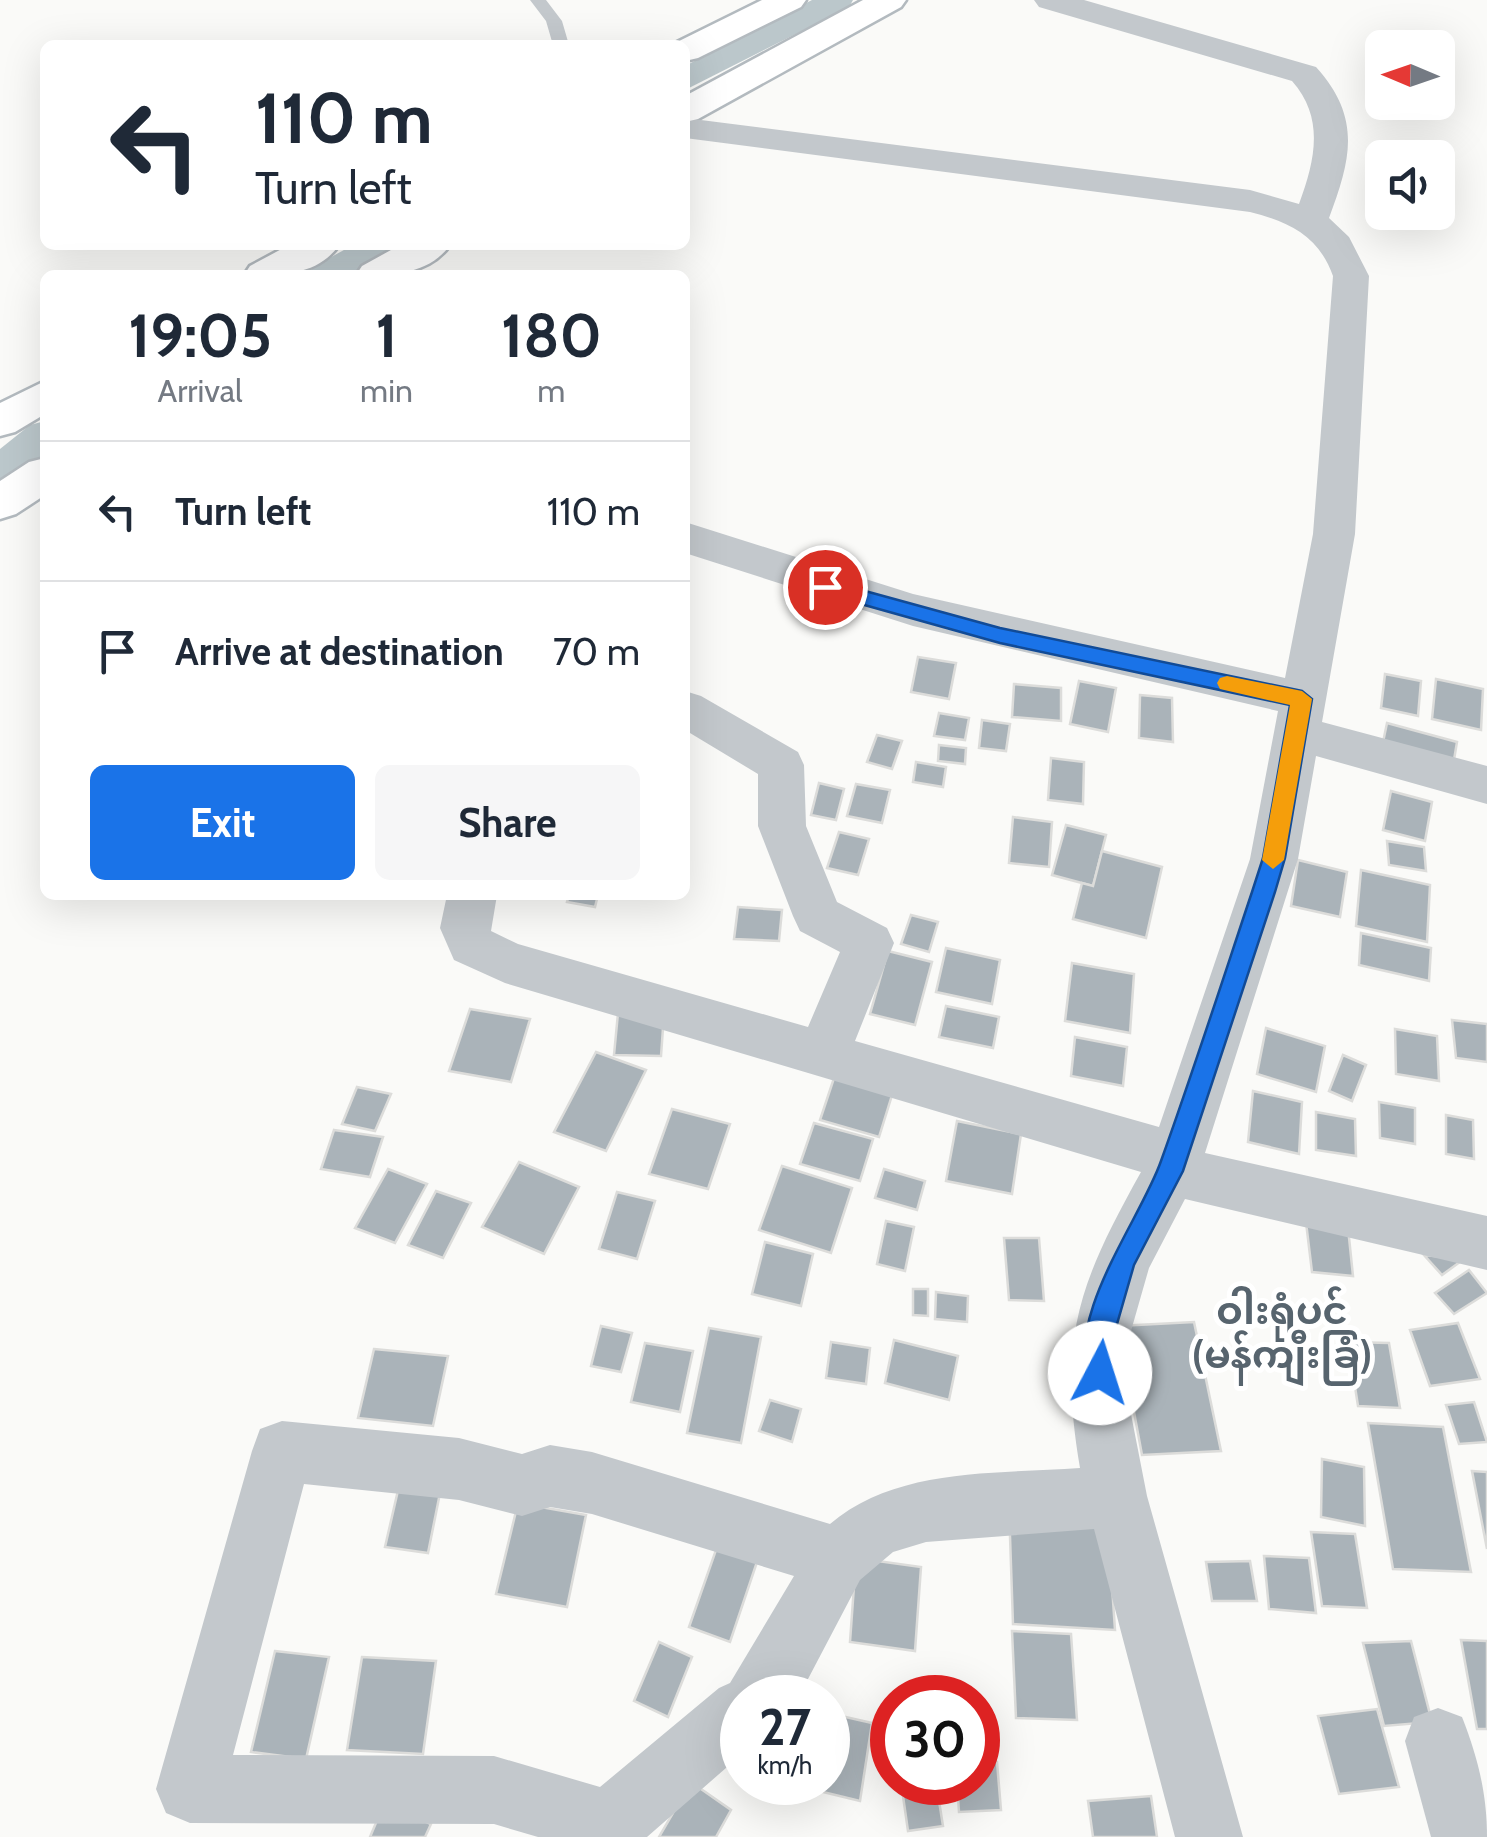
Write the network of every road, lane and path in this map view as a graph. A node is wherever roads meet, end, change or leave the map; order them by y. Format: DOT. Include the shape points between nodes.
graph roads {
  1 [pos="538,0"];
  2 [pos="789,0"];
  3 [pos="889,0"];
  4 [pos="1050,0"];
  5 [pos="560,40"];
  6 [pos="690,48"];
  7 [pos="690,109"];
  8 [pos="690,129"];
  9 [pos="1311,220"];
  10 [pos="310,250"];
  11 [pos="421,250"];
  12 [pos="273,270"];
  13 [pos="385,270"];
  14 [pos="40,399"];
  15 [pos="0,422"];
  16 [pos="40,476"];
  17 [pos="0,503"];
  18 [pos="690,539"];
  19 [pos="690,711"];
  20 [pos="1299,716"];
  21 [pos="1487,786"];
  22 [pos="471,900"];
  23 [pos="823,1054"];
  24 [pos="1173,1164"];
  25 [pos="1487,1243"];
  26 [pos="1116,1496"];
  27 [pos="838,1558"];
  28 [pos="774,1675"];
  29 [pos="720,1729"];
  30 [pos="1438,1740"];
  31 [pos="600,1830"];
  32 [pos="1209,1837"];
  33 [pos="1465,1837"];
  1 -- 5 [label="lane"];
  2 -- 6 [label="street"];
  3 -- 7 [label="street"];
  4 -- 9 [label="street" via="1304,74 1324,96 1333,148"];
  8 -- 9 [label="street" via="1250,201"];
  9 -- 20 [label="street" via="1331,234 1351,276 1334,534"];
  10 -- 12 [label="street"];
  11 -- 13 [label="street"];
  14 -- 15 [label="street"];
  16 -- 17 [label="street"];
  18 -- 20 [label="street" via="788,576"];
  19 -- 23 [label="street" via="781,765 782,826 818,916 869,943"];
  20 -- 21 [label="street"];
  20 -- 24 [label="street" via="1274,858"];
  22 -- 23 [label="street" via="465,928 472,945 505,962"];
  23 -- 24 [label="street"];
  24 -- 25 [label="street"];
  24 -- 26 [label="street" via="1122,1262 1100,1338 1100,1409"];
  26 -- 27 [label="street" via="926,1511 874,1526"];
  26 -- 32 [label="street"];
  27 -- 28 [label="street"];
  27 -- 31 [label="street" via="592,1483 550,1476 522,1486 459,1469 282,1451 190,1789 494,1790"];
  29 -- 31 [label="street"];
  30 -- 33 [label="street"];
}
